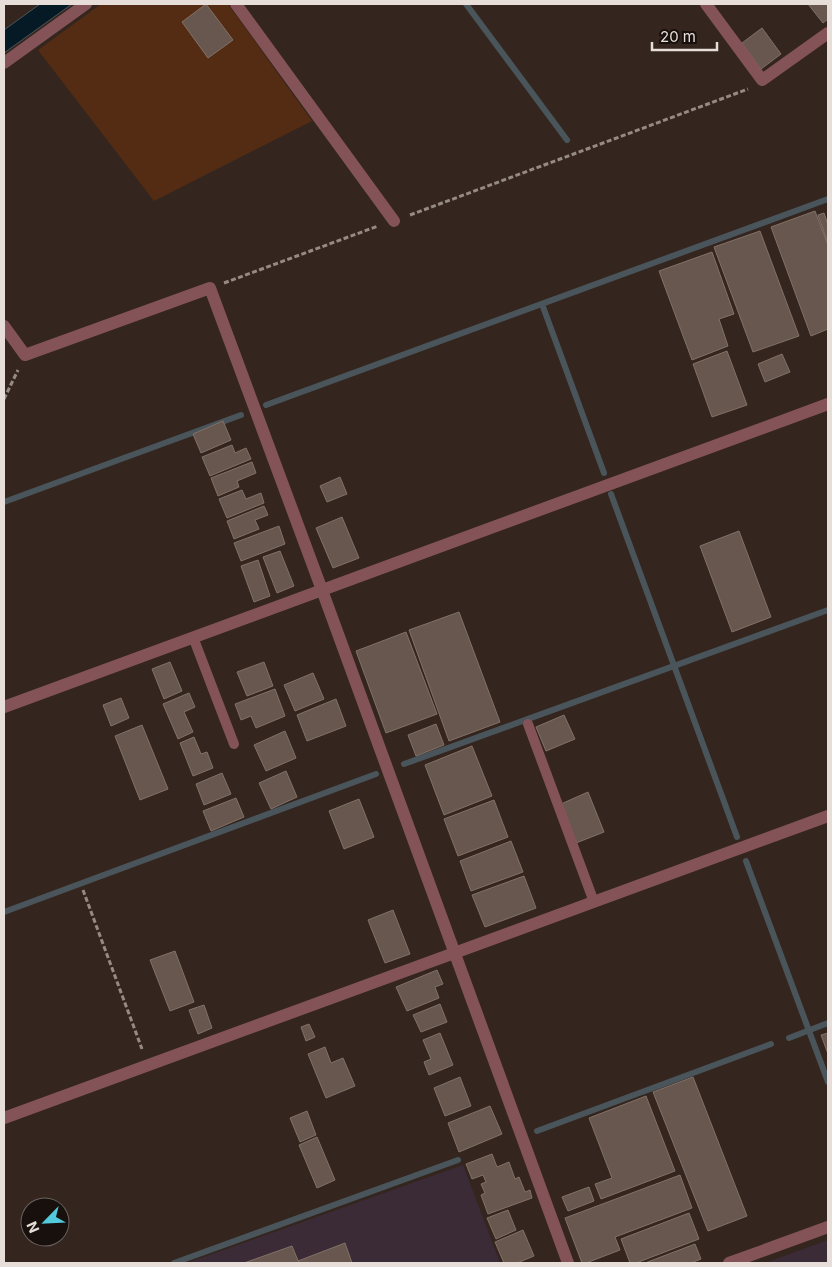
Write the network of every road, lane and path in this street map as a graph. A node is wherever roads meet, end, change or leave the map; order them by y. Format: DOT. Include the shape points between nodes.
graph roads {
  1 [pos="86,4"];
  2 [pos="236,4"];
  3 [pos="706,4"];
  4 [pos="828,33"];
  5 [pos="4,64"];
  6 [pos="762,80"];
  7 [pos="394,221"];
  8 [pos="210,288"];
  9 [pos="4,326"];
  10 [pos="25,356"];
  11 [pos="4,399"];
  12 [pos="828,404"];
  13 [pos="322,590"];
  14 [pos="193,637"];
  15 [pos="4,707"];
  16 [pos="528,724"];
  17 [pos="234,744"];
  18 [pos="828,816"];
  19 [pos="83,890"];
  20 [pos="594,902"];
  21 [pos="455,952"];
  22 [pos="148,1065"];
  23 [pos="4,1118"];
  24 [pos="828,1227"];
  25 [pos="568,1263"];
  26 [pos="729,1263"];
  1 -- 5 [label="street"];
  2 -- 7 [label="street"];
  3 -- 6 [label="street"];
  4 -- 6 [label="street"];
  6 -- 7 [label="path" via="753,87"];
  7 -- 8 [label="path"];
  8 -- 10 [label="street"];
  8 -- 13 [label="street"];
  9 -- 10 [label="street"];
  10 -- 11 [label="path"];
  12 -- 13 [label="street"];
  13 -- 14 [label="street"];
  13 -- 21 [label="street"];
  14 -- 15 [label="street"];
  14 -- 17 [label="lane"];
  16 -- 20 [label="lane"];
  18 -- 20 [label="street"];
  19 -- 22 [label="path"];
  20 -- 21 [label="street"];
  21 -- 22 [label="street"];
  21 -- 25 [label="street"];
  22 -- 23 [label="street"];
  24 -- 26 [label="street"];
}
